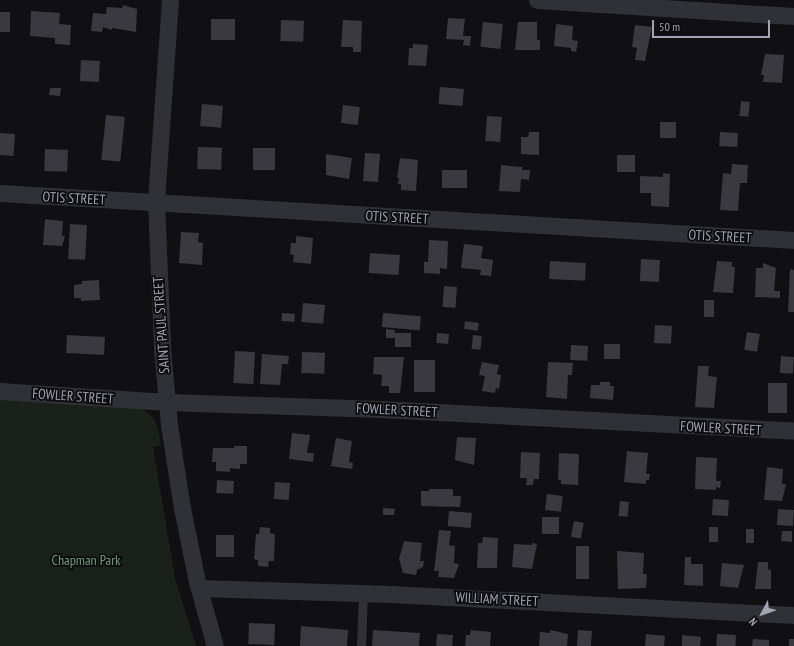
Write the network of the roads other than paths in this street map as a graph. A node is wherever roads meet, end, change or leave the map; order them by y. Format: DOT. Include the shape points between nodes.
graph roads {
  1 [pos="170,0"];
  2 [pos="537,0"];
  3 [pos="794,16"];
  4 [pos="0,193"];
  5 [pos="156,202"];
  6 [pos="794,240"];
  7 [pos="0,391"];
  8 [pos="167,402"];
  9 [pos="794,432"];
  10 [pos="199,588"];
  11 [pos="363,593"];
  12 [pos="794,615"];
  13 [pos="215,646"];
  14 [pos="361,646"];
  1 -- 5 [label="street, SAINT PAUL STREET"];
  2 -- 3 [label="street"];
  4 -- 5 [label="street, OTIS STREET"];
  5 -- 6 [label="street, OTIS STREET"];
  5 -- 8 [label="street, SAINT PAUL STREET" via="159,310"];
  7 -- 8 [label="street, FOWLER STREET"];
  8 -- 9 [label="street, FOWLER STREET" via="381,409"];
  8 -- 10 [label="street, SAINT PAUL STREET" via="178,487"];
  10 -- 11 [label="street, WILLIAM STREET"];
  10 -- 13 [label="street, SAINT PAUL STREET"];
  11 -- 12 [label="street, WILLIAM STREET"];
  11 -- 14 [label="lane"];
}
